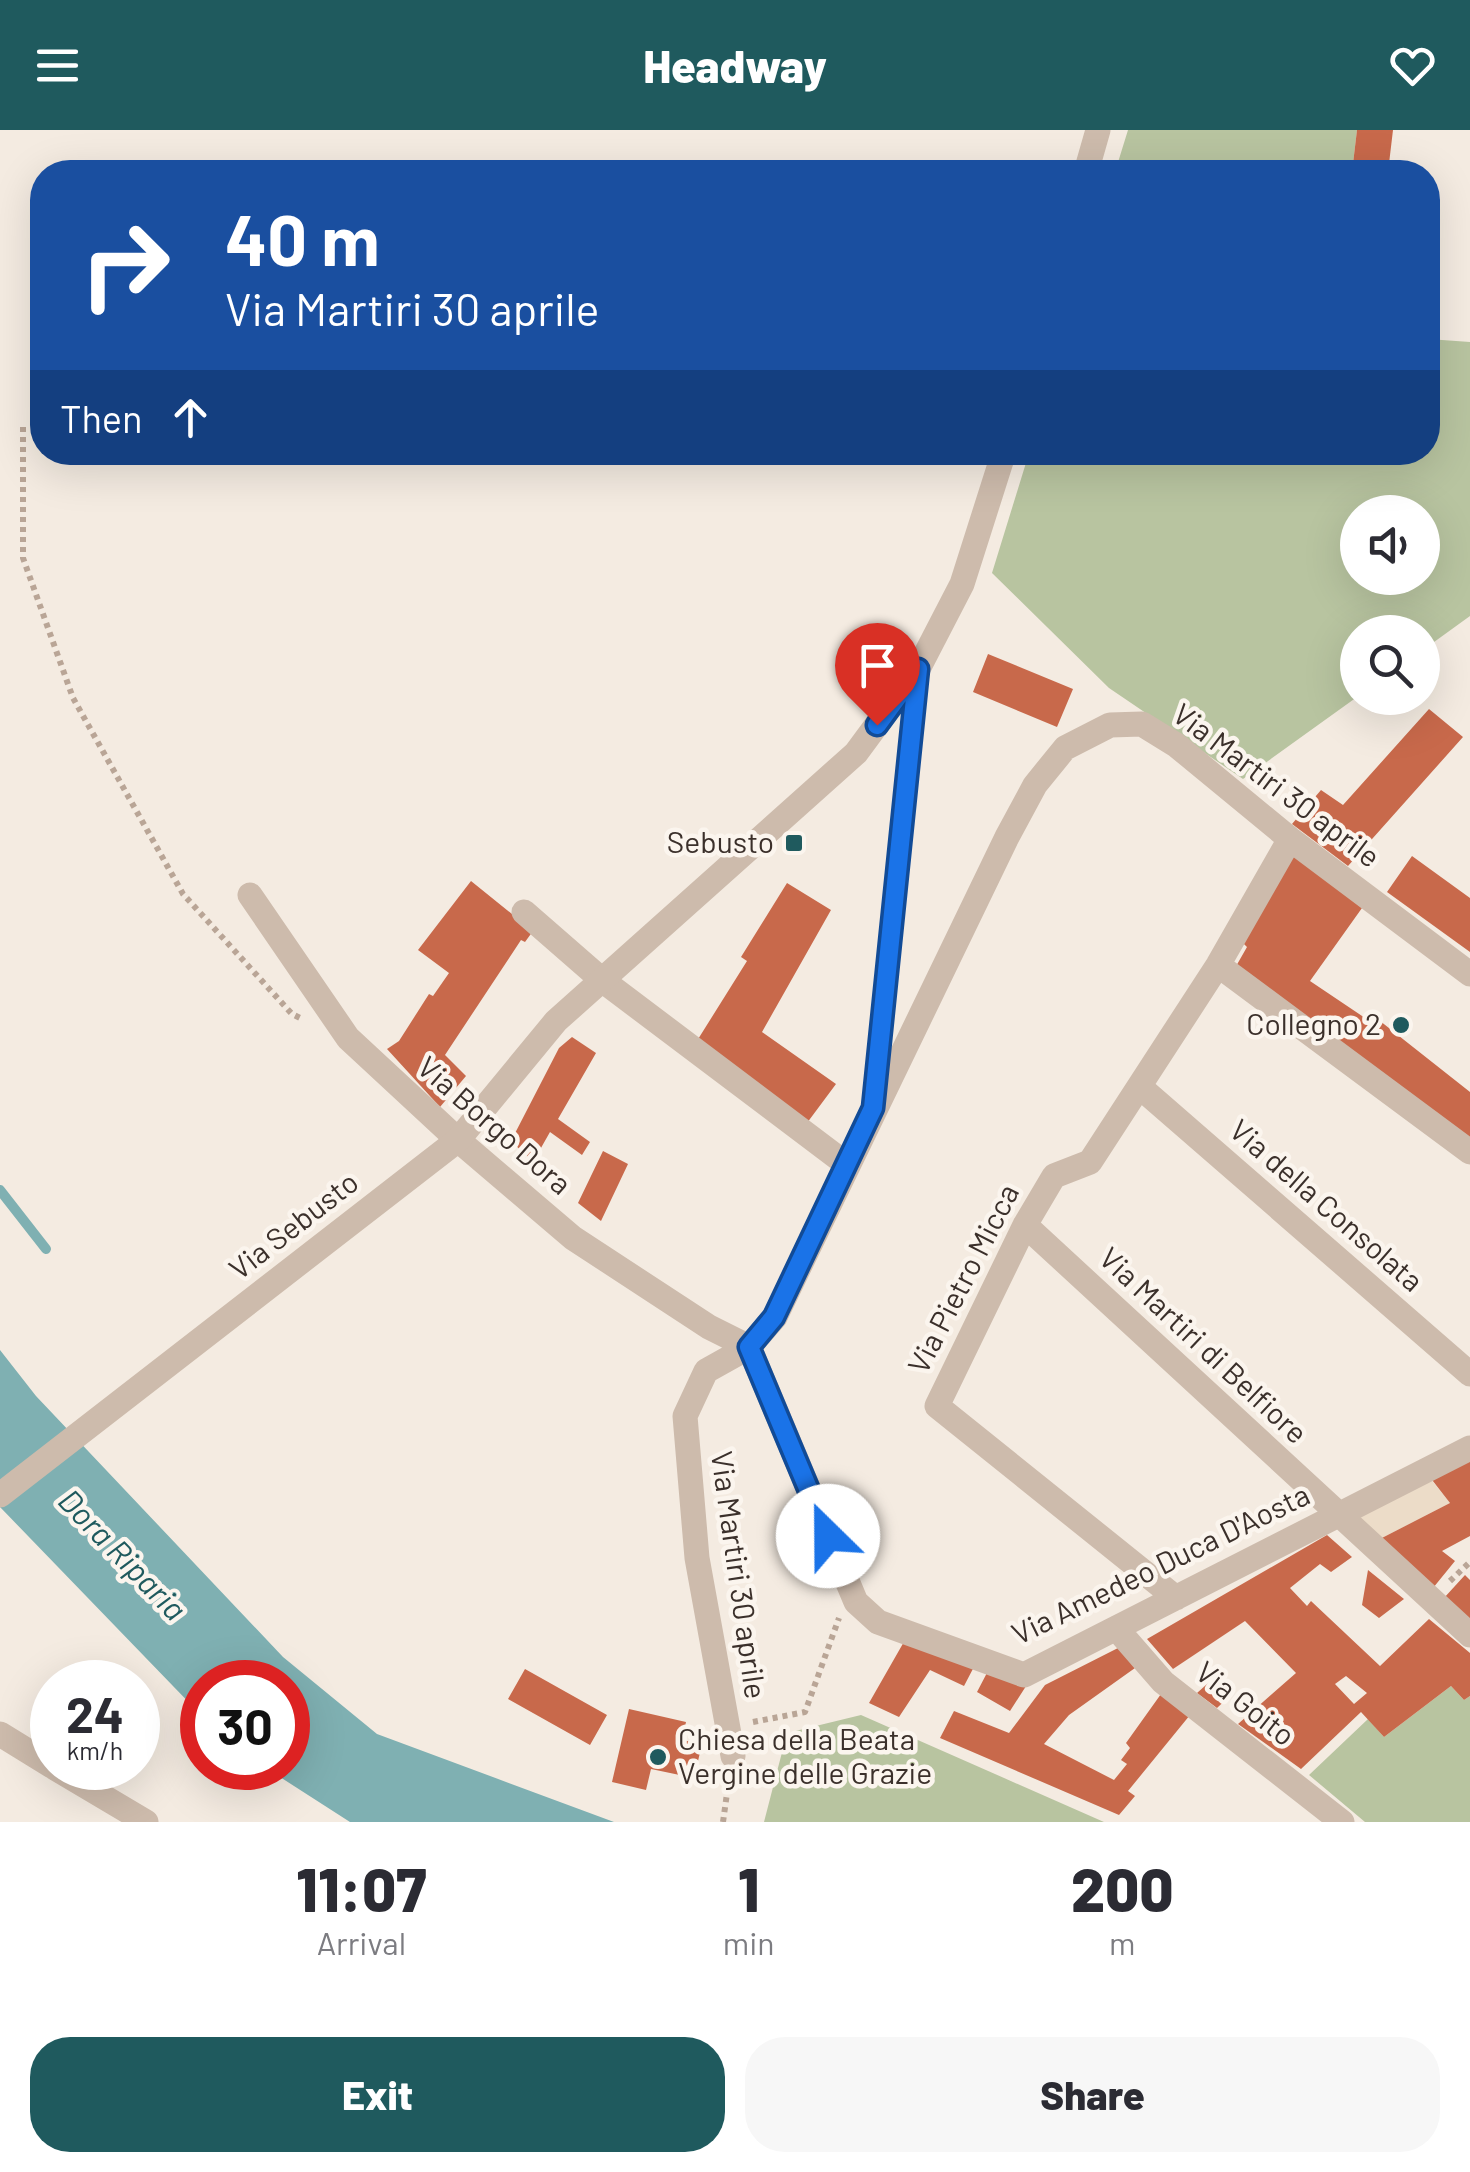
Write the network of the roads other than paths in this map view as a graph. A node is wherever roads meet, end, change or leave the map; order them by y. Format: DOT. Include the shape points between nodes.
graph roads {
  1 [pos="1000,465"];
  2 [pos="918,669"];
  3 [pos="1290,839"];
  4 [pos="250,895"];
  5 [pos="524,912"];
  6 [pos="1218,965"];
  7 [pos="1470,974"];
  8 [pos="602,980"];
  9 [pos="1140,1087"];
  10 [pos="873,1108"];
  11 [pos="458,1140"];
  12 [pos="1470,1152"];
  13 [pos="846,1164"];
  14 [pos="1025,1225"];
  15 [pos="749,1347"];
  16 [pos="1470,1374"];
  17 [pos="1470,1448"];
  18 [pos="0,1496"];
  19 [pos="1338,1515"];
  20 [pos="1176,1598"];
  21 [pos="1116,1628"];
  22 [pos="1470,1635"];
  23 [pos="0,1734"];
  24 [pos="30,1752"];
  25 [pos="733,1756"];
  26 [pos="92,1790"];
  27 [pos="146,1822"];
  28 [pos="1342,1822"];
  1 -- 2 [label="street, Via Sebusto" via="962,584"];
  2 -- 8 [label="street, Via Sebusto" via="856,753"];
  2 -- 10 [label="lane, Via Sebusto"];
  3 -- 6 [label="street, Via Pietro Micca"];
  3 -- 7 [label="street, Via Martiri 30 aprile"];
  3 -- 10 [label="street, Via Martiri 30 aprile" via="1142,724 1110,725 1065,748 1007,837"];
  4 -- 11 [label="street, Via Borgo Dora" via="348,1038"];
  5 -- 8 [label="street"];
  6 -- 9 [label="street, Via Pietro Micca"];
  6 -- 12 [label="street"];
  8 -- 11 [label="street, Via Sebusto" via="556,1021"];
  8 -- 13 [label="street"];
  9 -- 14 [label="street, Via Pietro Micca" via="1090,1162 1054,1176"];
  9 -- 16 [label="street, Via della Consolata"];
  10 -- 13 [label="street, Via Martiri 30 aprile"];
  11 -- 15 [label="street, Via Borgo Dora" via="573,1238"];
  11 -- 18 [label="street, Via Sebusto"];
  13 -- 15 [label="street, Via Martiri 30 aprile" via="774,1317"];
  14 -- 19 [label="street, Via Martiri di Belfiore"];
  14 -- 20 [label="street, Via Pietro Micca" via="937,1406"];
  15 -- 21 [label="street, Via Amedeo Duca D'Aosta" via="858,1604 878,1622 1024,1674"];
  15 -- 25 [label="street, Via Martiri 30 aprile" via="706,1371 685,1416 697,1558"];
  17 -- 19 [label="street, Via Amedeo Duca D'Aosta"];
  19 -- 20 [label="street, Via Amedeo Duca D'Aosta"];
  19 -- 22 [label="street, Via Martiri di Belfiore"];
  20 -- 21 [label="street, Via Amedeo Duca D'Aosta"];
  21 -- 28 [label="street, Via Goito" via="1163,1682"];
  23 -- 24 [label="street"];
  26 -- 27 [label="street"];
}
